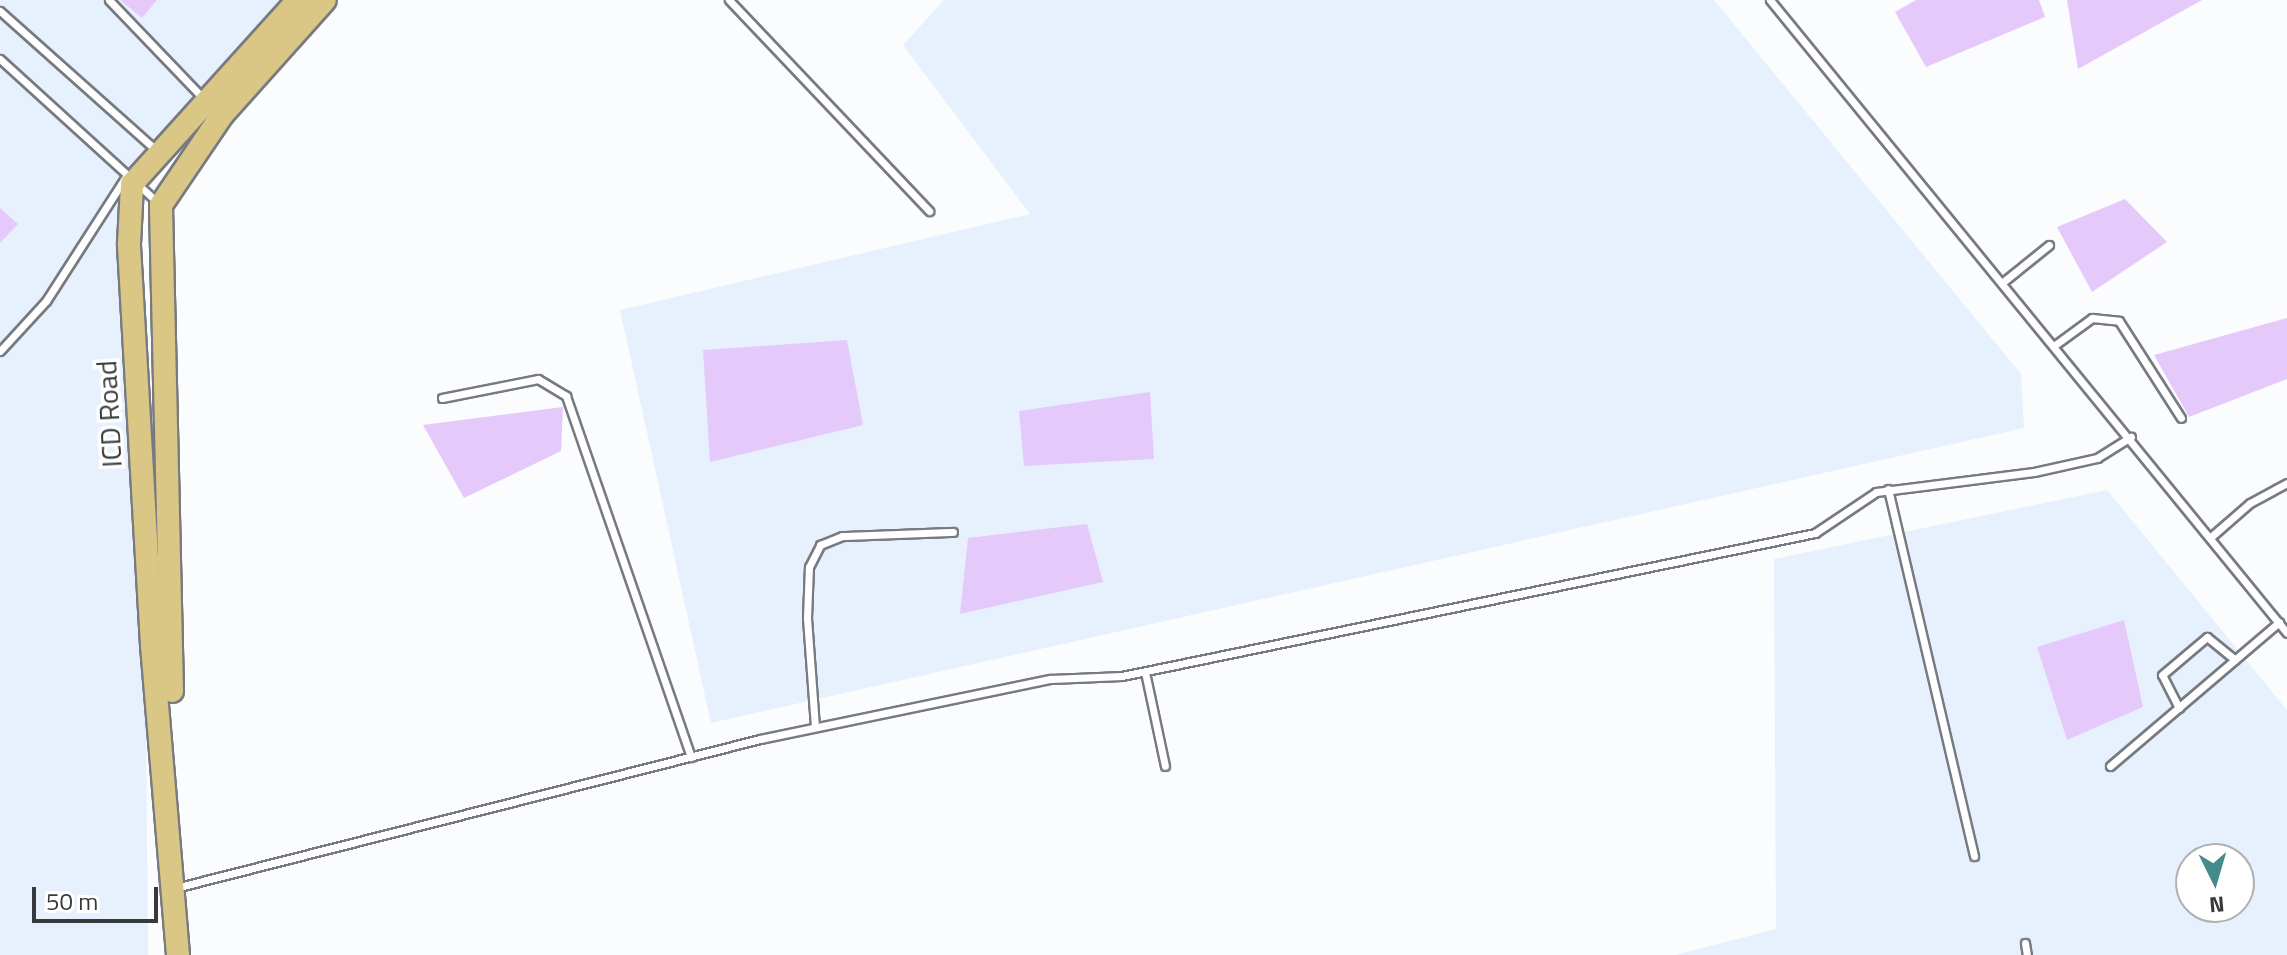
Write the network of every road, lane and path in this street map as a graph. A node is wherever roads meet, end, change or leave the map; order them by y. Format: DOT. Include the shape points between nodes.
graph roads {
  1 [pos="109,0"];
  2 [pos="298,0"];
  3 [pos="325,0"];
  4 [pos="729,0"];
  5 [pos="1770,0"];
  6 [pos="0,11"];
  7 [pos="0,59"];
  8 [pos="206,102"];
  9 [pos="159,154"];
  10 [pos="129,180"];
  11 [pos="161,205"];
  12 [pos="929,211"];
  13 [pos="2049,245"];
  14 [pos="2003,282"];
  15 [pos="2055,345"];
  16 [pos="0,351"];
  17 [pos="442,398"];
  18 [pos="2181,418"];
  19 [pos="2131,437"];
  20 [pos="2287,483"];
  21 [pos="1888,489"];
  22 [pos="953,532"];
  23 [pos="2212,536"];
  24 [pos="2279,622"];
  25 [pos="2287,633"];
  26 [pos="2235,660"];
  27 [pos="1145,672"];
  28 [pos="2179,708"];
  29 [pos="815,727"];
  30 [pos="691,757"];
  31 [pos="1165,766"];
  32 [pos="2110,766"];
  33 [pos="1974,856"];
  34 [pos="173,888"];
  35 [pos="2025,943"];
  36 [pos="178,955"];
  37 [pos="2027,955"];
  1 -- 8 [label="lane"];
  2 -- 8 [label="main road"];
  3 -- 11 [label="main road" via="222,115"];
  4 -- 12 [label="lane"];
  5 -- 14 [label="lane"];
  6 -- 9 [label="lane"];
  7 -- 10 [label="lane"];
  8 -- 9 [label="main road"];
  9 -- 10 [label="main road"];
  10 -- 11 [label="lane"];
  10 -- 16 [label="lane" via="46,301"];
  10 -- 34 [label="main road, ICD Road" via="149,598"];
  11 -- 34 [label="main road, ICD Road"];
  13 -- 14 [label="lane"];
  14 -- 15 [label="lane"];
  15 -- 18 [label="lane" via="2092,318 2119,321"];
  15 -- 19 [label="lane"];
  17 -- 30 [label="lane" via="538,379 566,396"];
  19 -- 21 [label="lane" via="2097,458 2034,472"];
  19 -- 23 [label="lane"];
  20 -- 23 [label="lane" via="2250,503"];
  21 -- 27 [label="lane" via="1862,496 1815,533"];
  21 -- 33 [label="lane"];
  22 -- 29 [label="lane" via="842,536 820,545 809,567 807,618"];
  23 -- 24 [label="lane"];
  24 -- 25 [label="lane"];
  24 -- 26 [label="lane"];
  26 -- 28 [label="lane"];
  26 -- 28 [label="lane" via="2207,637 2162,675 2161,685"];
  27 -- 29 [label="lane" via="1051,679"];
  27 -- 31 [label="lane"];
  28 -- 32 [label="lane"];
  29 -- 30 [label="lane"];
  30 -- 34 [label="lane"];
  34 -- 36 [label="main road, ICD Road"];
  35 -- 37 [label="lane"];
}
